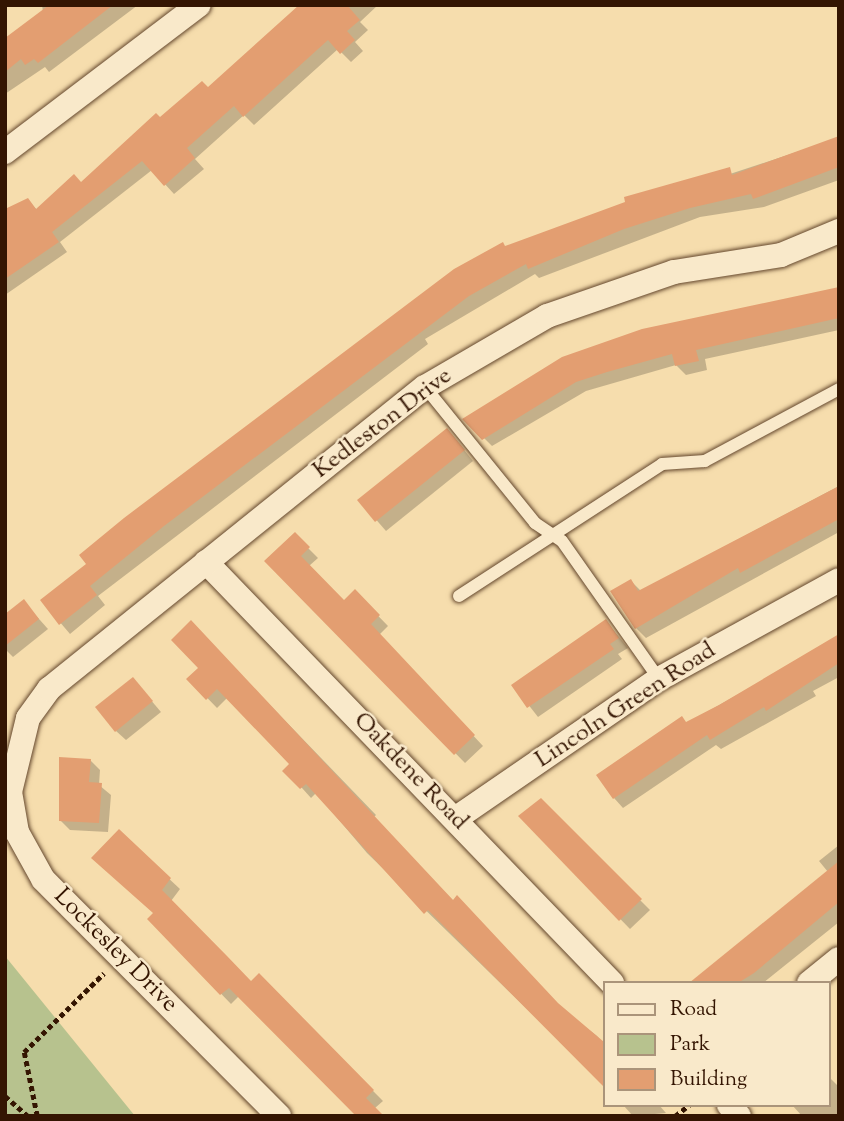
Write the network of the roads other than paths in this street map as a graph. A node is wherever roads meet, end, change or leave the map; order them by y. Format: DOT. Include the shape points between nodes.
graph roads {
  1 [pos="199,5"];
  2 [pos="5,152"];
  3 [pos="839,231"];
  4 [pos="425,387"];
  5 [pos="839,389"];
  6 [pos="550,533"];
  7 [pos="206,562"];
  8 [pos="839,580"];
  9 [pos="459,596"];
  10 [pos="659,679"];
  11 [pos="9,756"];
  12 [pos="456,819"];
  13 [pos="839,959"];
  14 [pos="610,981"];
  15 [pos="812,981"];
  16 [pos="279,1116"];
  1 -- 2 [label="street"];
  3 -- 4 [label="street, Kedleston Drive" via="781,255 674,272 547,316"];
  4 -- 6 [label="lane"];
  4 -- 7 [label="street, Kedleston Drive"];
  5 -- 6 [label="lane" via="705,461 662,464"];
  6 -- 9 [label="lane"];
  6 -- 10 [label="lane" via="562,541"];
  7 -- 11 [label="street, Kedleston Drive" via="49,689"];
  7 -- 12 [label="street, Oakdene Road"];
  8 -- 10 [label="street, Lincoln Green Road"];
  10 -- 12 [label="street, Lincoln Green Road"];
  11 -- 16 [label="street, Lockesley Drive" via="17,832 43,879"];
  12 -- 14 [label="street, Oakdene Road"];
  13 -- 15 [label="street"];
}
